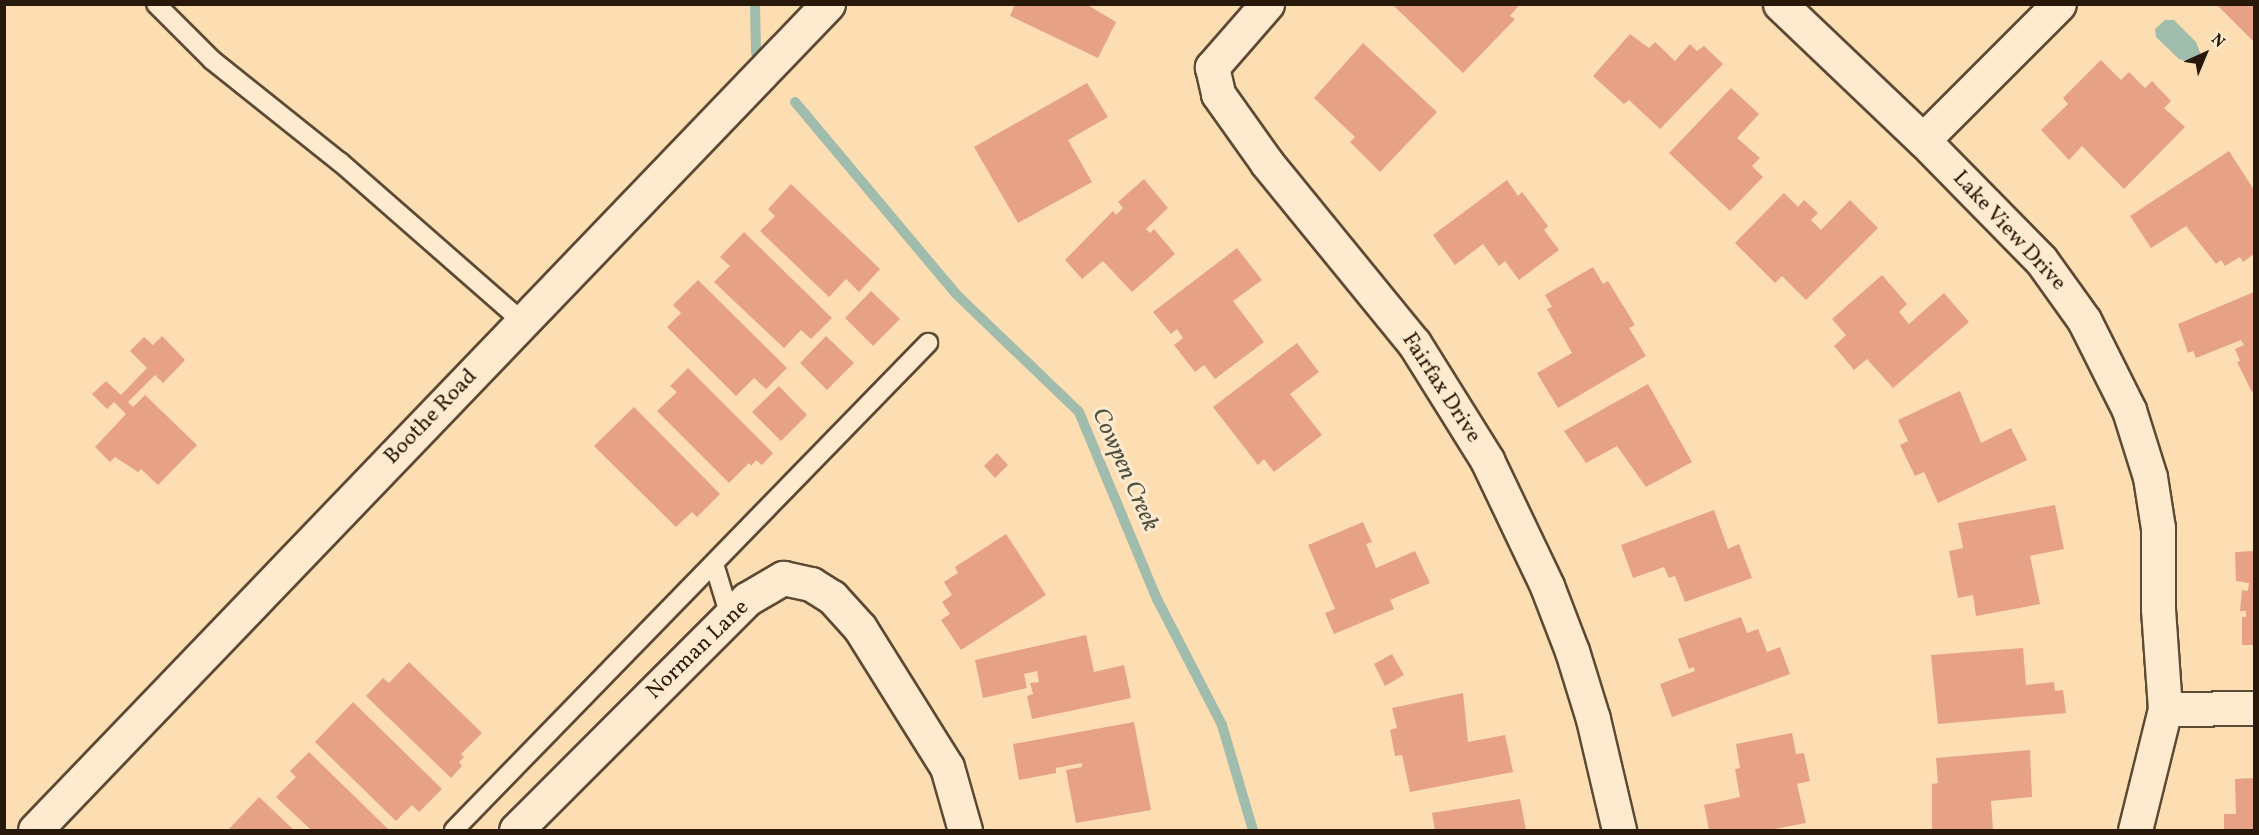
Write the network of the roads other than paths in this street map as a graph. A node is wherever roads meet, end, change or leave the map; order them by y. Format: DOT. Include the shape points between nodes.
graph roads {
  1 [pos="156,4"];
  2 [pos="828,4"];
  3 [pos="1267,4"];
  4 [pos="1780,4"];
  5 [pos="2059,4"];
  6 [pos="1923,140"];
  7 [pos="523,322"];
  8 [pos="927,344"];
  9 [pos="714,564"];
  10 [pos="730,616"];
  11 [pos="2254,708"];
  12 [pos="2165,709"];
  13 [pos="34,831"];
  14 [pos="454,831"];
  15 [pos="516,831"];
  16 [pos="964,831"];
  17 [pos="1619,831"];
  18 [pos="2135,831"];
  1 -- 7 [label="lane" via="212,60 340,162"];
  2 -- 7 [label="street, Boothe Road"];
  3 -- 17 [label="street, Fairfax Drive" via="1212,67 1218,94 1267,163 1414,343 1487,460 1543,575 1572,651 1593,719"];
  4 -- 6 [label="street, Lake View Drive"];
  5 -- 6 [label="street"];
  6 -- 12 [label="street, Lake View Drive" via="2041,260 2066,291 2130,410 2150,477 2158,528 2158,609"];
  7 -- 13 [label="street, Boothe Road"];
  8 -- 9 [label="lane"];
  9 -- 10 [label="lane"];
  9 -- 14 [label="lane"];
  10 -- 15 [label="street, Norman Lane"];
  10 -- 16 [label="street, Norman Lane" via="747,599 783,578 811,584 832,597 860,628 947,768"];
  11 -- 12 [label="street"];
  12 -- 18 [label="street, Lake View Drive"];
}
